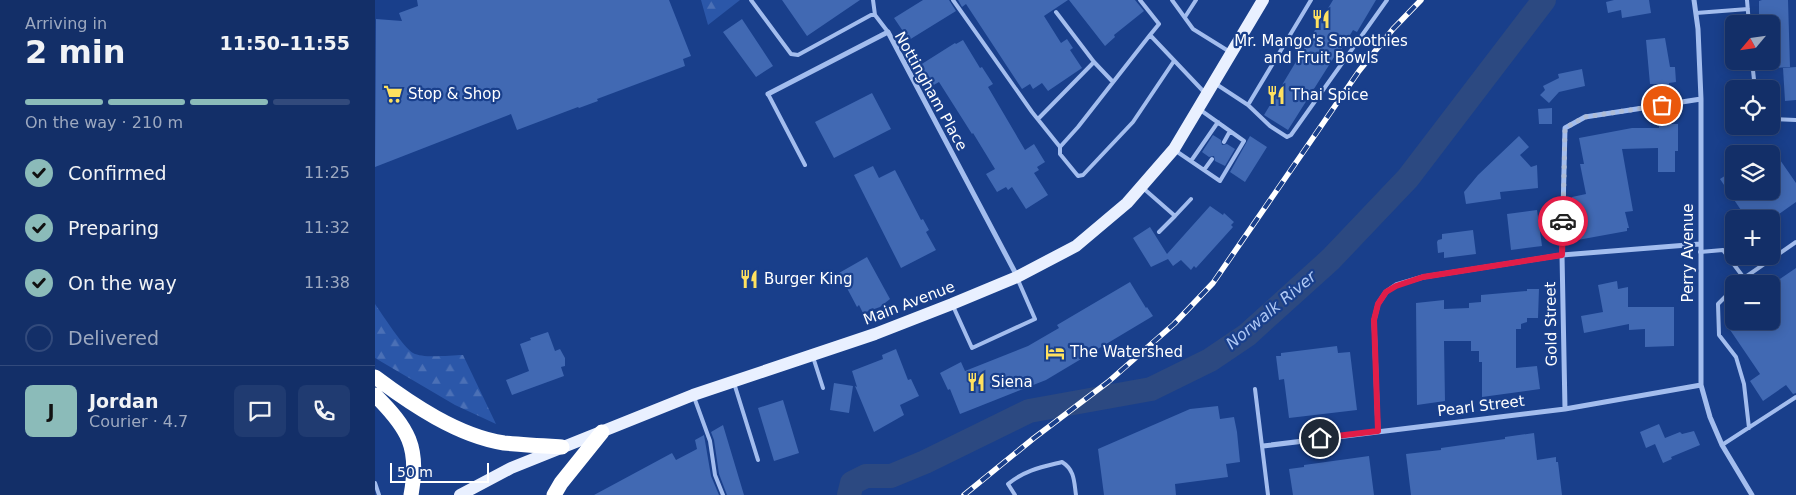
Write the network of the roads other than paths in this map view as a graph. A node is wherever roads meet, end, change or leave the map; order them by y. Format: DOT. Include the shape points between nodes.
graph roads {
  1 [pos="751,0"];
  2 [pos="873,0"];
  3 [pos="953,0"];
  4 [pos="1140,0"];
  5 [pos="1172,0"];
  6 [pos="1196,0"];
  7 [pos="1263,0"];
  8 [pos="1311,0"];
  9 [pos="1387,0"];
  10 [pos="1694,0"];
  11 [pos="1747,0"];
  12 [pos="1748,9"];
  13 [pos="1056,12"];
  14 [pos="1696,13"];
  15 [pos="875,15"];
  16 [pos="1748,15"];
  17 [pos="1185,17"];
  18 [pos="888,32"];
  19 [pos="1150,35"];
  20 [pos="1232,53"];
  21 [pos="1174,61"];
  22 [pos="1094,62"];
  23 [pos="1113,82"];
  24 [pos="1214,83"];
  25 [pos="768,94"];
  26 [pos="1207,95"];
  27 [pos="1701,99"];
  28 [pos="1248,105"];
  29 [pos="1199,108"];
  30 [pos="1038,118"];
  31 [pos="1780,119"];
  32 [pos="1796,120"];
  33 [pos="1218,122"];
  34 [pos="1230,131"];
  35 [pos="1224,142"];
  36 [pos="1060,147"];
  37 [pos="1174,149"];
  38 [pos="1212,158"];
  39 [pos="1191,161"];
  40 [pos="805,165"];
  41 [pos="1204,170"];
  42 [pos="1141,186"];
  43 [pos="1191,199"];
  44 [pos="1175,216"];
  45 [pos="1159,232"];
  46 [pos="1796,242"];
  47 [pos="1700,244"];
  48 [pos="1701,252"];
  49 [pos="1562,255"];
  50 [pos="1742,275"];
  51 [pos="1748,275"];
  52 [pos="1017,277"];
  53 [pos="1725,297"];
  54 [pos="952,304"];
  55 [pos="812,355"];
  56 [pos="375,377"];
  57 [pos="733,381"];
  58 [pos="1701,384"];
  59 [pos="823,388"];
  60 [pos="1255,389"];
  61 [pos="375,395"];
  62 [pos="693,395"];
  63 [pos="1796,397"];
  64 [pos="1565,409"];
  65 [pos="1749,428"];
  66 [pos="1378,431"];
  67 [pos="602,432"];
  68 [pos="1722,445"];
  69 [pos="1263,446"];
  70 [pos="562,447"];
  71 [pos="758,460"];
  72 [pos="375,483"];
  73 [pos="379,495"];
  74 [pos="411,495"];
  75 [pos="460,495"];
  76 [pos="554,495"];
  77 [pos="723,495"];
  78 [pos="1015,495"];
  79 [pos="1076,495"];
  80 [pos="1268,495"];
  81 [pos="1752,495"];
  1 -- 15 [label="lane" via="791,54 808,50"];
  2 -- 15 [label="lane"];
  3 -- 30 [label="lane"];
  4 -- 19 [label="lane" via="1159,24"];
  5 -- 17 [label="lane"];
  6 -- 17 [label="lane"];
  7 -- 20 [label="main road, Main Avenue"];
  8 -- 28 [label="lane"];
  9 -- 28 [label="lane" via="1291,135 1287,137 1270,126"];
  10 -- 14 [label="street, Perry Avenue"];
  11 -- 12 [label="lane"];
  12 -- 14 [label="lane"];
  12 -- 16 [label="lane"];
  13 -- 22 [label="lane"];
  14 -- 27 [label="street, Perry Avenue"];
  15 -- 18 [label="lane"];
  17 -- 20 [label="lane" via="1193,29"];
  18 -- 25 [label="street, Nottingham Place"];
  18 -- 52 [label="street, Nottingham Place"];
  19 -- 21 [label="lane"];
  19 -- 23 [label="lane"];
  20 -- 24 [label="main road, Main Avenue"];
  21 -- 26 [label="lane"];
  21 -- 36 [label="lane" via="1133,122 1083,174 1078,176 1060,154"];
  22 -- 23 [label="lane"];
  22 -- 30 [label="lane"];
  23 -- 36 [label="lane"];
  24 -- 26 [label="main road, Main Avenue"];
  24 -- 28 [label="lane"];
  25 -- 40 [label="lane"];
  26 -- 29 [label="main road, Main Avenue"];
  27 -- 47 [label="street, Perry Avenue"];
  27 -- 49 [label="street, Gold Street" via="1585,117 1565,128"];
  29 -- 33 [label="lane"];
  29 -- 37 [label="main road, Main Avenue"];
  30 -- 36 [label="lane"];
  31 -- 32 [label="lane"];
  33 -- 34 [label="lane"];
  33 -- 39 [label="lane"];
  34 -- 35 [label="lane"];
  34 -- 41 [label="lane" via="1243,141 1220,182"];
  37 -- 39 [label="lane"];
  37 -- 42 [label="main road, Main Avenue"];
  38 -- 41 [label="lane"];
  39 -- 41 [label="lane"];
  42 -- 44 [label="lane"];
  42 -- 52 [label="main road, Main Avenue" via="1127,203 1075,246"];
  43 -- 44 [label="lane"];
  44 -- 45 [label="lane"];
  46 -- 51 [label="lane"];
  47 -- 48 [label="street, Perry Avenue"];
  47 -- 49 [label="street"];
  48 -- 50 [label="lane" via="1723,250"];
  48 -- 58 [label="street, Perry Avenue"];
  49 -- 64 [label="street, Gold Street"];
  49 -- 66 [label="street" via="1423,277 1386,292 1378,304 1374,320"];
  52 -- 54 [label="main road, Main Avenue"];
  52 -- 54 [label="lane" via="1035,319 972,348"];
  53 -- 65 [label="lane" via="1718,304 1719,335 1736,357"];
  54 -- 55 [label="main road, Main Avenue"];
  55 -- 57 [label="main road, Main Avenue"];
  55 -- 59 [label="lane"];
  56 -- 70 [label="highway" via="407,401 463,431 502,443"];
  57 -- 62 [label="main road, Main Avenue"];
  57 -- 71 [label="lane"];
  58 -- 64 [label="street, Pearl Street"];
  58 -- 68 [label="street, Perry Avenue"];
  60 -- 69 [label="lane"];
  61 -- 74 [label="highway" via="406,431 413,450 415,468"];
  62 -- 67 [label="main road, Main Avenue"];
  62 -- 77 [label="lane" via="710,441 715,475"];
  63 -- 65 [label="lane"];
  64 -- 66 [label="street, Pearl Street"];
  65 -- 68 [label="lane"];
  66 -- 69 [label="street, Pearl Street"];
  67 -- 70 [label="main road, Main Avenue"];
  67 -- 76 [label="highway"];
  68 -- 81 [label="street, Perry Avenue"];
  69 -- 80 [label="lane"];
  70 -- 75 [label="main road, Main Avenue" via="511,468"];
  72 -- 73 [label="lane"];
  78 -- 79 [label="lane" via="1009,484 1018,475 1062,462 1073,474"];
}
